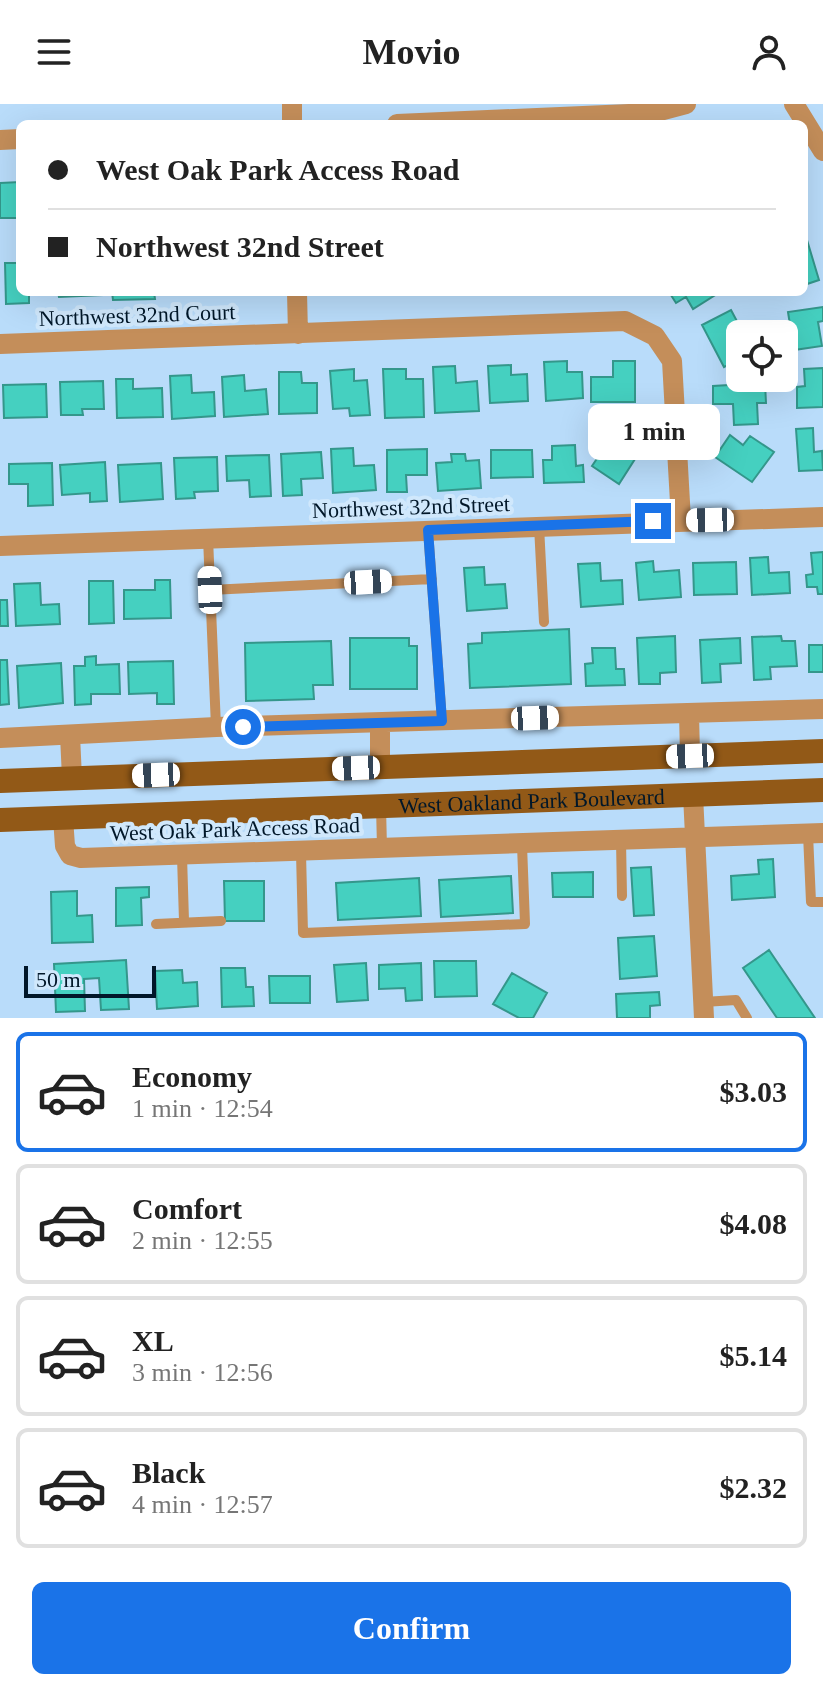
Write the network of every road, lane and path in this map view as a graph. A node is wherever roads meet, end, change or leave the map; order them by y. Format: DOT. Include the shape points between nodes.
graph roads {
  1 [pos="686,104"];
  2 [pos="490,120"];
  3 [pos="808,127"];
  4 [pos="823,151"];
  5 [pos="297,296"];
  6 [pos="298,334"];
  7 [pos="0,344"];
  8 [pos="823,517"];
  9 [pos="681,520"];
  10 [pos="539,526"];
  11 [pos="428,530"];
  12 [pos="208,538"];
  13 [pos="0,546"];
  14 [pos="432,579"];
  15 [pos="210,590"];
  16 [pos="544,622"];
  17 [pos="823,709"];
  18 [pos="689,713"];
  19 [pos="442,721"];
  20 [pos="380,723"];
  21 [pos="216,727"];
  22 [pos="70,735"];
  23 [pos="0,738"];
  24 [pos="823,751"];
  25 [pos="690,756"];
  26 [pos="380,767"];
  27 [pos="72,778"];
  28 [pos="0,781"];
  29 [pos="823,790"];
  30 [pos="693,795"];
  31 [pos="381,806"];
  32 [pos="63,818"];
  33 [pos="0,820"];
  34 [pos="815,833"];
  35 [pos="695,837"];
  36 [pos="621,840"];
  37 [pos="522,845"];
  38 [pos="382,848"];
  39 [pos="301,853"];
  40 [pos="182,856"];
  41 [pos="622,896"];
  42 [pos="823,902"];
  43 [pos="184,921"];
  44 [pos="221,921"];
  45 [pos="156,924"];
  46 [pos="703,1010"];
  47 [pos="747,1018"];
  1 -- 2 [label="street" via="652,113"];
  3 -- 4 [label="street"];
  5 -- 6 [label="street"];
  6 -- 7 [label="street, Northwest 32nd Court"];
  6 -- 9 [label="street, Northwest 32nd Court" via="625,321 655,336 672,361"];
  8 -- 9 [label="street, Northwest 32nd Street"];
  9 -- 10 [label="street, Northwest 32nd Street"];
  10 -- 11 [label="street, Northwest 32nd Street"];
  10 -- 16 [label="lane"];
  11 -- 12 [label="street, Northwest 32nd Street"];
  11 -- 14 [label="lane"];
  12 -- 13 [label="street, Northwest 32nd Street"];
  12 -- 15 [label="lane"];
  14 -- 15 [label="lane"];
  14 -- 19 [label="lane"];
  15 -- 21 [label="lane"];
  17 -- 18 [label="street"];
  18 -- 19 [label="street"];
  18 -- 25 [label="street"];
  19 -- 20 [label="street"];
  20 -- 21 [label="street"];
  20 -- 26 [label="street"];
  21 -- 22 [label="street"];
  22 -- 23 [label="street"];
  22 -- 27 [label="street"];
  24 -- 25 [label="main road, West Oakland Park Boulevard"];
  25 -- 26 [label="main road, West Oakland Park Boulevard"];
  26 -- 27 [label="main road, West Oakland Park Boulevard"];
  27 -- 28 [label="main road, West Oakland Park Boulevard"];
  29 -- 30 [label="main road, West Oakland Park Boulevard"];
  30 -- 31 [label="main road, West Oakland Park Boulevard"];
  30 -- 35 [label="street"];
  31 -- 32 [label="main road, West Oakland Park Boulevard"];
  31 -- 38 [label="lane"];
  32 -- 33 [label="main road, West Oakland Park Boulevard"];
  32 -- 40 [label="street, West Oak Park Access Road" via="70,855"];
  34 -- 35 [label="street, West Oak Park Access Road"];
  34 -- 42 [label="lane" via="811,902"];
  35 -- 36 [label="street, West Oak Park Access Road"];
  35 -- 46 [label="street"];
  36 -- 37 [label="street, West Oak Park Access Road"];
  36 -- 41 [label="lane"];
  37 -- 38 [label="street, West Oak Park Access Road"];
  37 -- 39 [label="lane" via="525,924 303,933"];
  38 -- 39 [label="street, West Oak Park Access Road"];
  39 -- 40 [label="street, West Oak Park Access Road"];
  40 -- 43 [label="lane"];
  43 -- 44 [label="lane"];
  43 -- 45 [label="lane"];
  46 -- 47 [label="lane" via="736,1000"];
}
